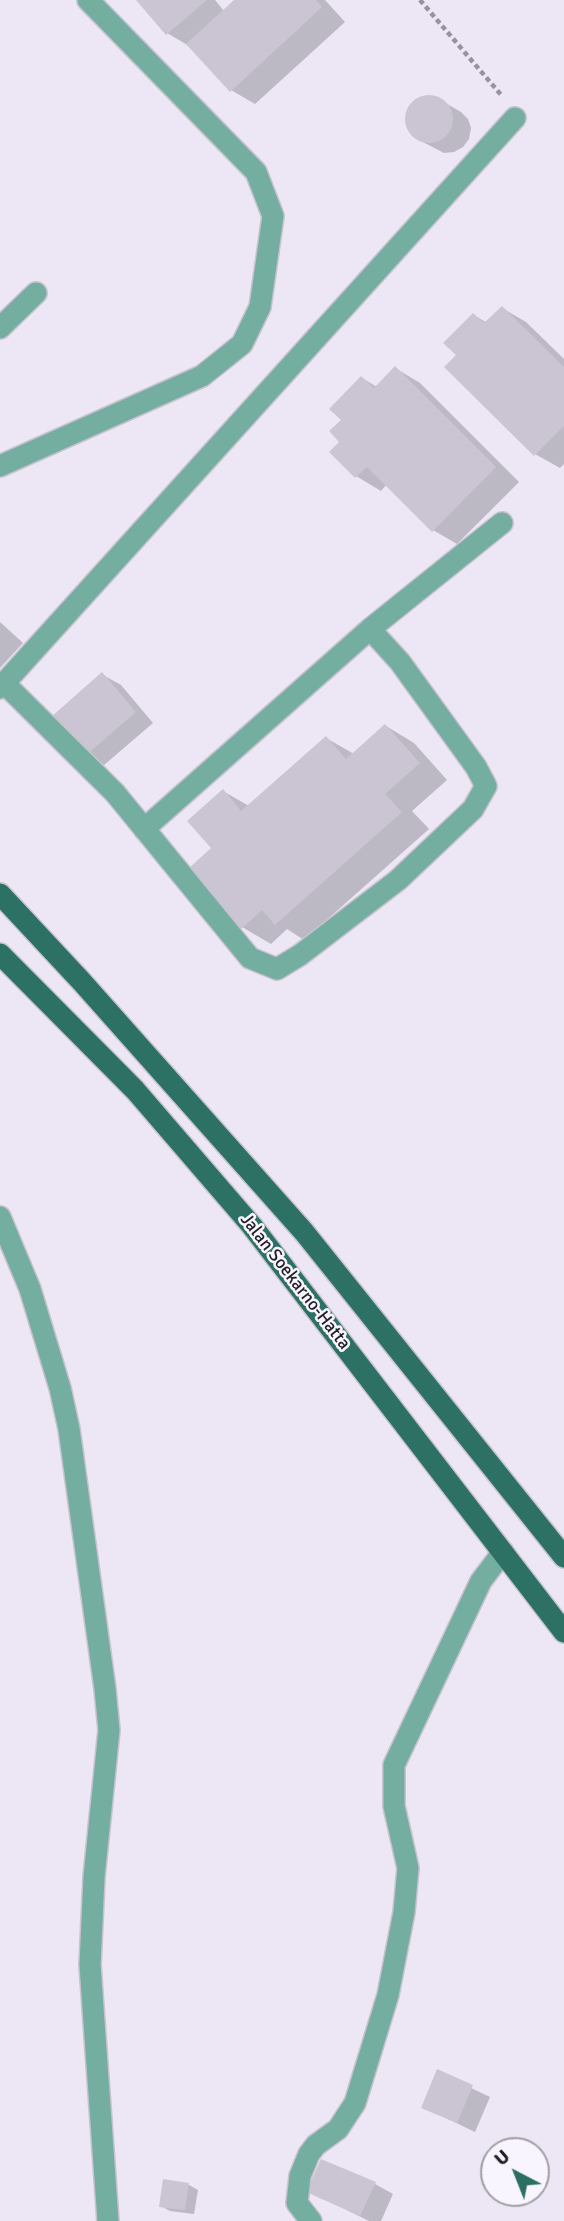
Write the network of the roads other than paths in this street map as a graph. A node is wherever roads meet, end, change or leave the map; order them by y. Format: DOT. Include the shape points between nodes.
graph roads {
  1 [pos="88,0"];
  2 [pos="515,118"];
  3 [pos="36,293"];
  4 [pos="0,328"];
  5 [pos="0,466"];
  6 [pos="502,523"];
  7 [pos="370,629"];
  8 [pos="2,685"];
  9 [pos="144,829"];
  10 [pos="0,894"];
  11 [pos="0,954"];
  12 [pos="0,1217"];
  13 [pos="503,1552"];
  14 [pos="564,1557"];
  15 [pos="564,1632"];
  16 [pos="108,2221"];
  17 [pos="311,2221"];
  1 -- 5 [label="street" via="256,172 273,216 260,307 242,344 202,376"];
  2 -- 8 [label="street"];
  3 -- 4 [label="street"];
  6 -- 7 [label="street"];
  7 -- 9 [label="street"];
  7 -- 9 [label="street" via="400,662 486,786 473,809 398,880 277,969 250,958"];
  8 -- 9 [label="street" via="115,793"];
  10 -- 14 [label="main road" via="304,1232"];
  11 -- 13 [label="main road, Jalan Soekarno-Hatta" via="135,1090 252,1226"];
  12 -- 16 [label="street" via="30,1289 60,1388 106,1689 106,1779 94,1877 90,1965"];
  13 -- 15 [label="main road, Jalan Soekarno-Hatta"];
  13 -- 17 [label="street" via="481,1581 394,1765 394,1806 408,1868 404,1912 388,1995 355,2103 338,2129 309,2154 300,2176 297,2203"];
}
